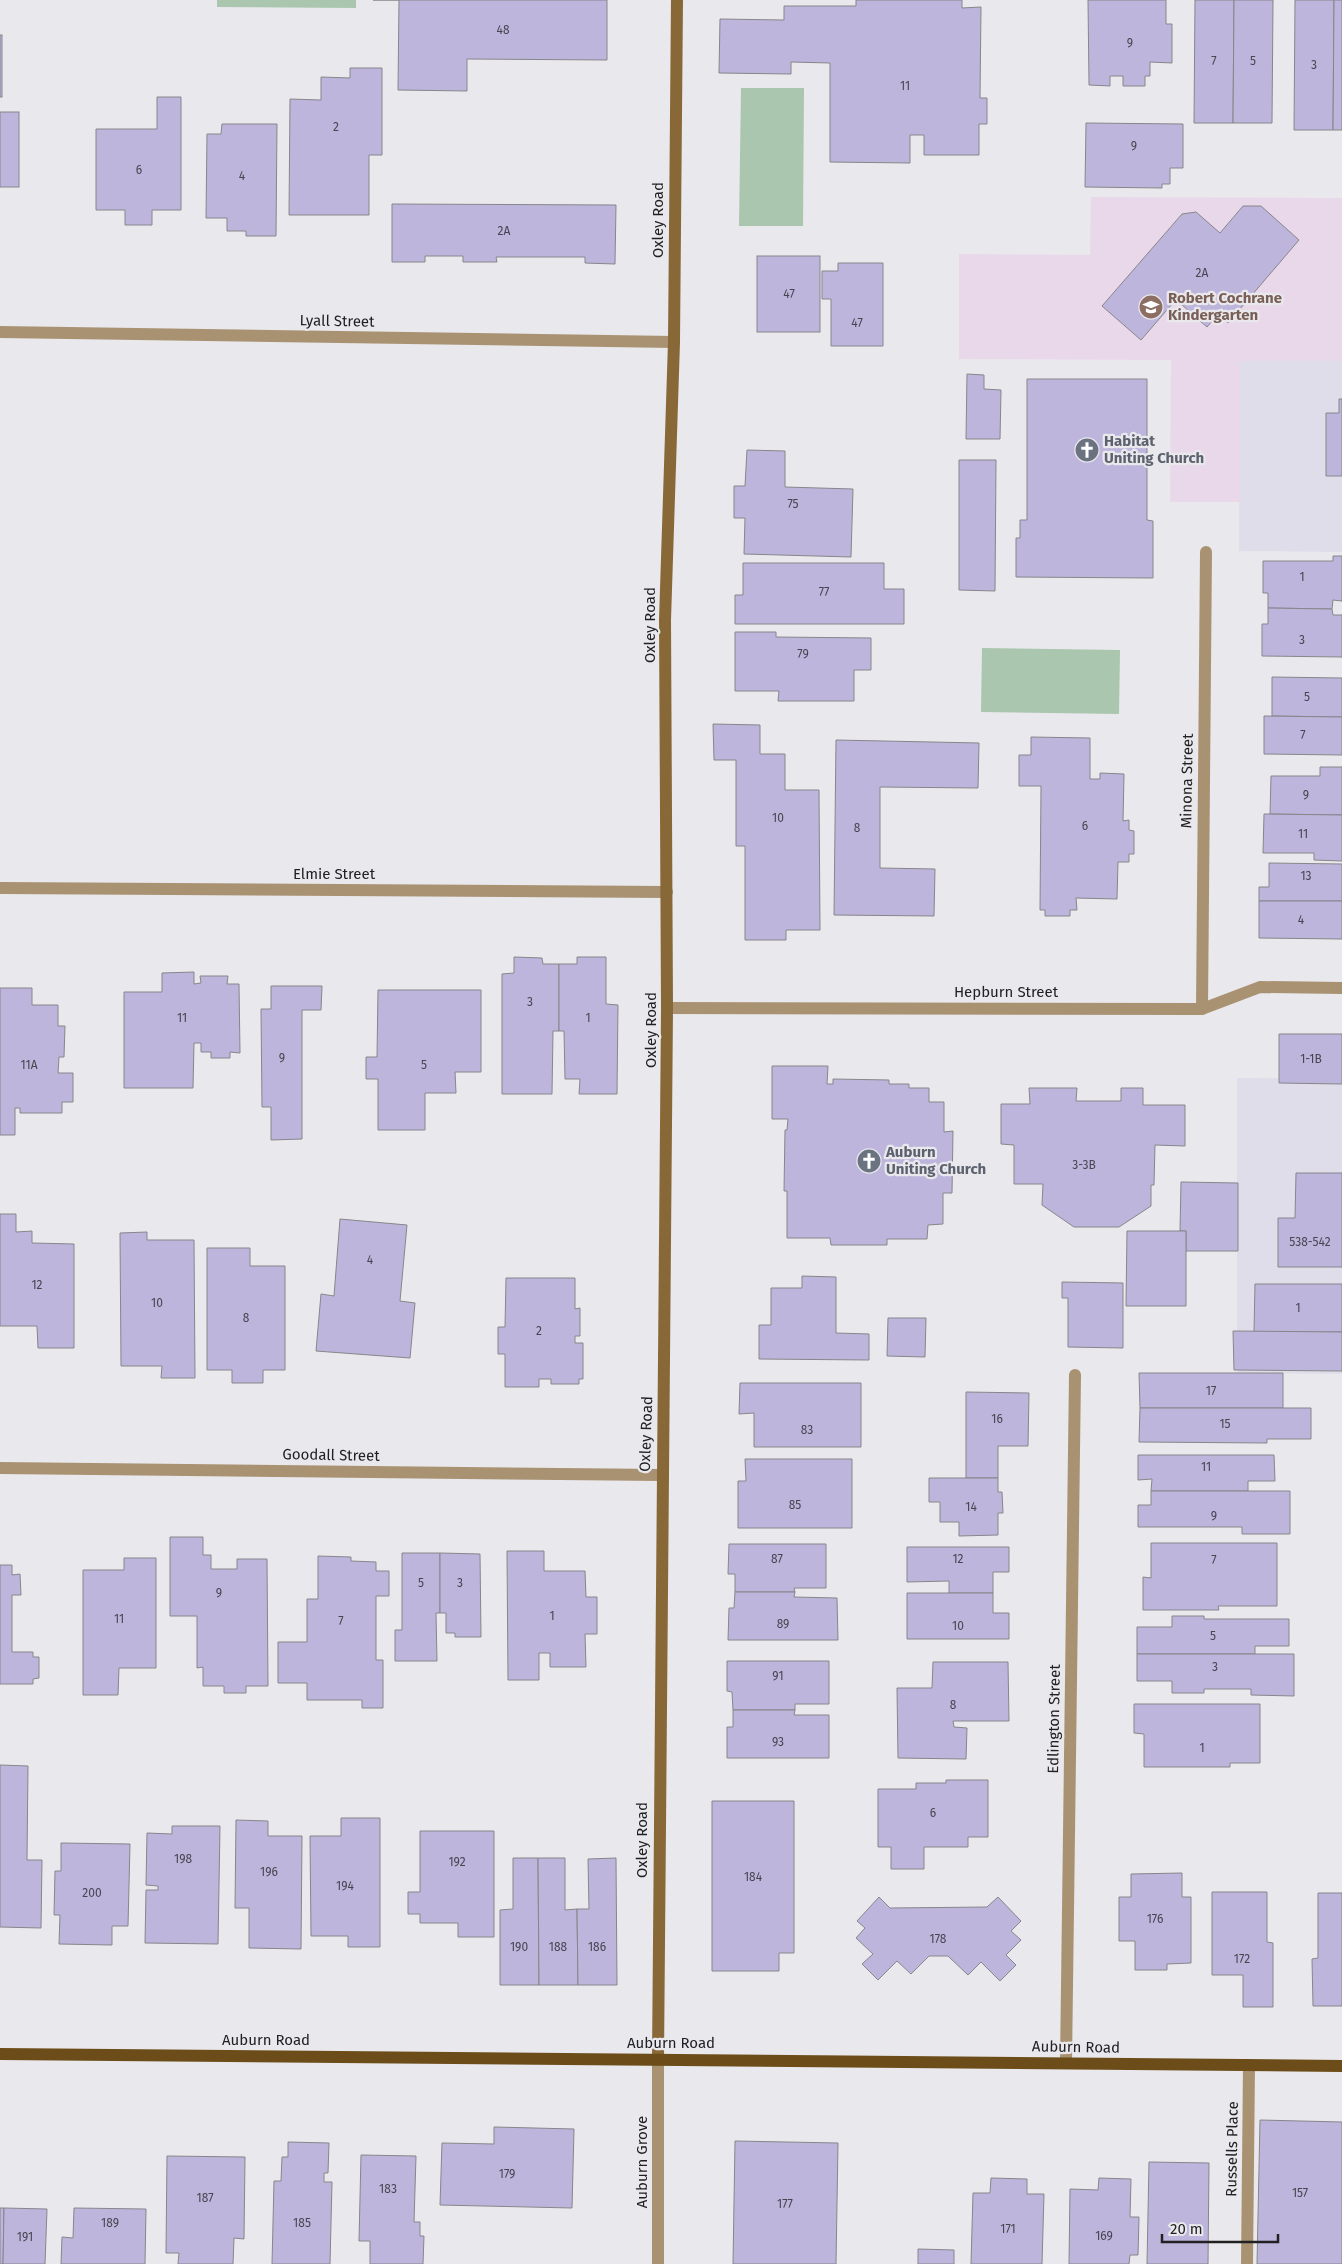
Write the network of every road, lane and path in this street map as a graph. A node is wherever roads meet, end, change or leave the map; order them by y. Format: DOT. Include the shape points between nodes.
graph roads {
  1 [pos="677,0"];
  2 [pos="0,332"];
  3 [pos="674,342"];
  4 [pos="1206,552"];
  5 [pos="0,888"];
  6 [pos="668,892"];
  7 [pos="1342,988"];
  8 [pos="667,1008"];
  9 [pos="1202,1009"];
  10 [pos="1075,1375"];
  11 [pos="0,1468"];
  12 [pos="661,1475"];
  13 [pos="0,2054"];
  14 [pos="658,2059"];
  15 [pos="1066,2063"];
  16 [pos="1249,2065"];
  17 [pos="1342,2066"];
  18 [pos="658,2264"];
  19 [pos="1247,2264"];
  1 -- 3 [label="street, Oxley Road"];
  2 -- 3 [label="street, Lyall Street"];
  3 -- 6 [label="street, Oxley Road" via="665,620"];
  4 -- 9 [label="street, Minona Street"];
  5 -- 6 [label="street, Elmie Street"];
  6 -- 8 [label="street, Oxley Road"];
  7 -- 9 [label="street, Hepburn Street" via="1260,987"];
  8 -- 9 [label="street, Hepburn Street"];
  8 -- 12 [label="street, Oxley Road"];
  10 -- 15 [label="street, Edlington Street"];
  11 -- 12 [label="street, Goodall Street"];
  12 -- 14 [label="street, Oxley Road"];
  13 -- 14 [label="main road, Auburn Road"];
  14 -- 15 [label="main road, Auburn Road"];
  14 -- 18 [label="street, Auburn Grove"];
  15 -- 16 [label="main road, Auburn Road"];
  16 -- 17 [label="main road, Auburn Road"];
  16 -- 19 [label="street, Russells Place"];
}
